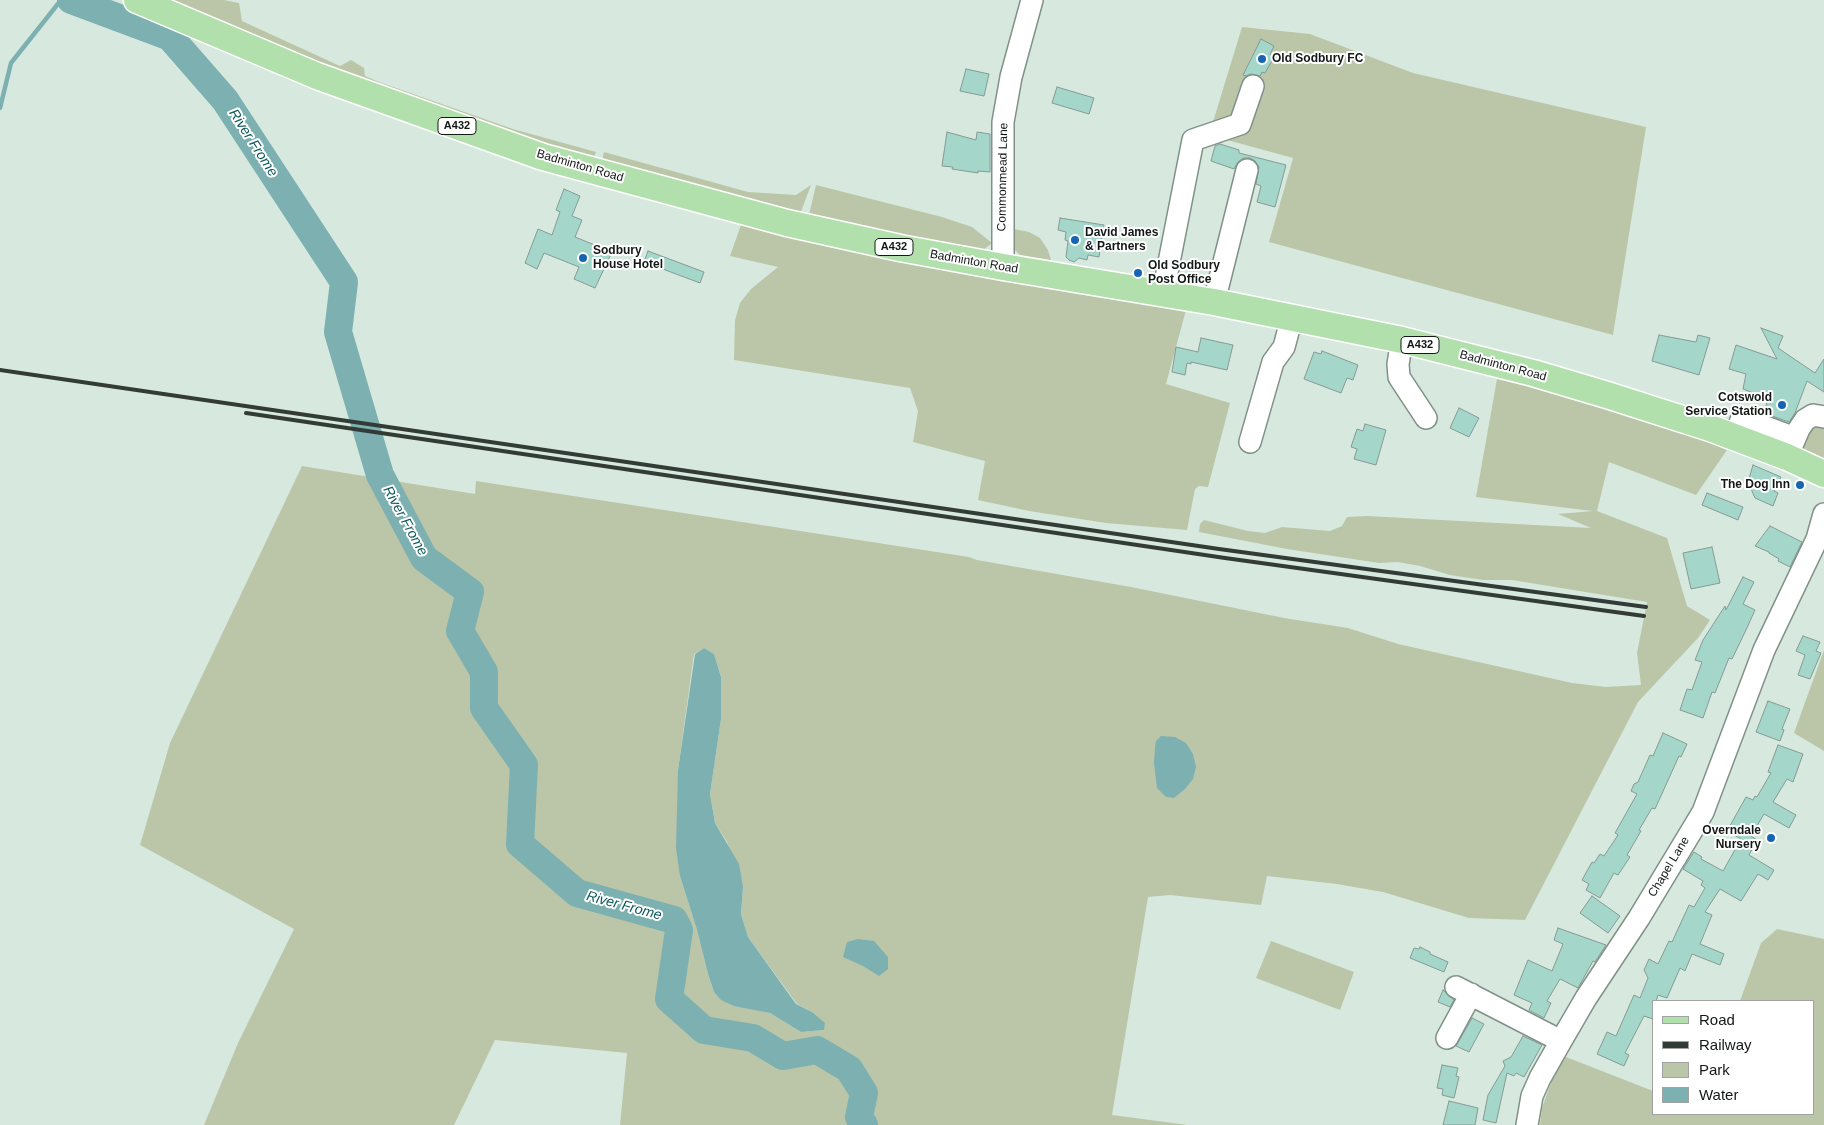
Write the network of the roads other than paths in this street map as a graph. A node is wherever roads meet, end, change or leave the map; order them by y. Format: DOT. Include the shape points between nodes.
graph roads {
  1 [pos="1032,0"];
  2 [pos="143,1"];
  3 [pos="1253,86"];
  4 [pos="1247,170"];
  5 [pos="1003,267"];
  6 [pos="1163,293"];
  7 [pos="1214,302"];
  8 [pos="1292,318"];
  9 [pos="1402,340"];
  10 [pos="1824,417"];
  11 [pos="1426,418"];
  12 [pos="1250,442"];
  13 [pos="1791,448"];
  14 [pos="1824,474"];
  15 [pos="1824,514"];
  16 [pos="1447,1038"];
  17 [pos="1561,1041"];
  18 [pos="1527,1125"];
  1 -- 5 [label="street, Commonmead Lane" via="1011,77 1004,122"];
  2 -- 5 [label="main road, Badminton Road / A432" via="317,76 543,157 787,224"];
  3 -- 6 [label="street" via="1240,124 1192,140"];
  4 -- 7 [label="street"];
  5 -- 6 [label="main road, Badminton Road / A432"];
  6 -- 7 [label="main road, Badminton Road / A432"];
  7 -- 8 [label="main road, Badminton Road / A432"];
  8 -- 9 [label="main road, Badminton Road / A432"];
  8 -- 12 [label="street" via="1284,347 1273,362"];
  9 -- 11 [label="street" via="1399,377"];
  9 -- 13 [label="main road, Badminton Road / A432" via="1533,373 1734,438"];
  10 -- 13 [label="street" via="1813,416 1805,420"];
  13 -- 14 [label="main road, Badminton Road / A432"];
  15 -- 17 [label="street, Chapel Lane" via="1817,539 1764,650 1703,812"];
  16 -- 17 [label="street" via="1464,991"];
  17 -- 18 [label="street, Chapel Lane" via="1532,1096"];
}
